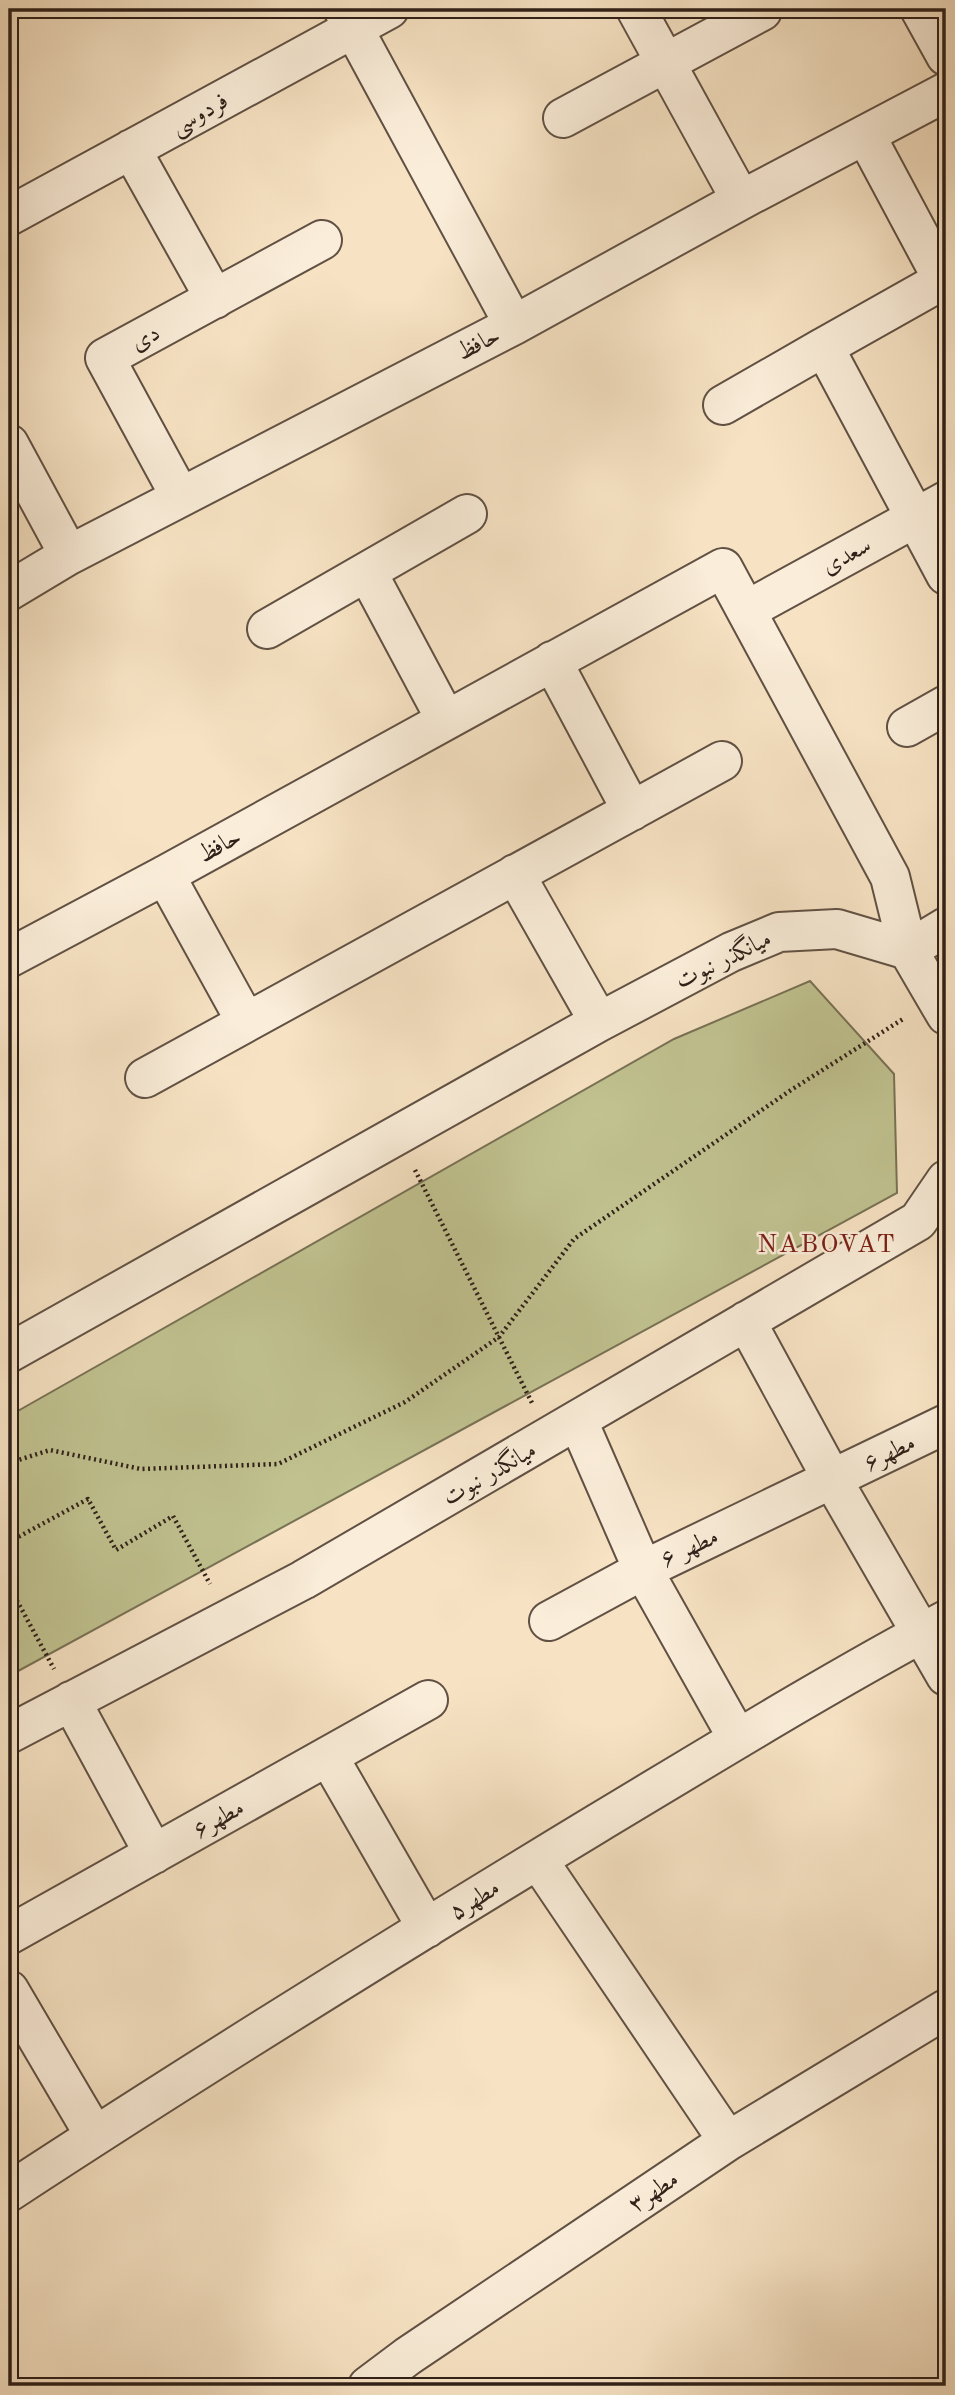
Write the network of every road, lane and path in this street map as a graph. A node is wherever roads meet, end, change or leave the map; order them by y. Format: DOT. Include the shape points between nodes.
graph roads {
  1 [pos="389,9"];
  2 [pos="636,9"];
  3 [pos="920,9"];
  4 [pos="762,10"];
  5 [pos="348,19"];
  6 [pos="946,55"];
  7 [pos="666,63"];
  8 [pos="946,92"];
  9 [pos="563,118"];
  10 [pos="866,135"];
  11 [pos="131,149"];
  12 [pos="741,200"];
  13 [pos="9,216"];
  14 [pos="323,240"];
  15 [pos="215,299"];
  16 [pos="514,325"];
  17 [pos="824,347"];
  18 [pos="723,405"];
  19 [pos="9,444"];
  20 [pos="180,496"];
  21 [pos="931,509"];
  22 [pos="467,514"];
  23 [pos="69,555"];
  24 [pos="367,572"];
  25 [pos="946,575"];
  26 [pos="9,591"];
  27 [pos="747,610"];
  28 [pos="267,629"];
  29 [pos="552,661"];
  30 [pos="946,705"];
  31 [pos="446,720"];
  32 [pos="907,727"];
  33 [pos="722,761"];
  34 [pos="632,811"];
  35 [pos="515,874"];
  36 [pos="165,875"];
  37 [pos="946,927"];
  38 [pos="908,950"];
  39 [pos="9,958"];
  40 [pos="941,1006"];
  41 [pos="246,1022"];
  42 [pos="599,1022"];
  43 [pos="145,1077"];
  44 [pos="397,1134"];
  45 [pos="946,1180"];
  46 [pos="746,1321"];
  47 [pos="499,1337"];
  48 [pos="9,1353"];
  49 [pos="946,1424"];
  50 [pos="564,1429"];
  51 [pos="9,1463"];
  52 [pos="832,1479"];
  53 [pos="9,1542"];
  54 [pos="643,1570"];
  55 [pos="9,1586"];
  56 [pos="229,1619"];
  57 [pos="549,1621"];
  58 [pos="934,1626"];
  59 [pos="946,1676"];
  60 [pos="428,1700"];
  61 [pos="71,1701"];
  62 [pos="9,1734"];
  63 [pos="738,1739"];
  64 [pos="328,1756"];
  65 [pos="154,1854"];
  66 [pos="538,1860"];
  67 [pos="427,1928"];
  68 [pos="9,1936"];
  69 [pos="9,1990"];
  70 [pos="946,2009"];
  71 [pos="95,2136"];
  72 [pos="727,2141"];
  73 [pos="9,2192"];
  74 [pos="368,2386"];
  1 -- 5 [label="street, فردوسی"];
  2 -- 7 [label="street"];
  3 -- 6 [label="street"];
  4 -- 7 [label="street"];
  5 -- 11 [label="street, فردوسی"];
  5 -- 16 [label="street"];
  7 -- 9 [label="street"];
  7 -- 12 [label="street"];
  8 -- 10 [label="street, حافظ"];
  10 -- 12 [label="street, حافظ"];
  10 -- 17 [label="street" via="943,280"];
  11 -- 13 [label="street, فردوسی"];
  11 -- 15 [label="street"];
  12 -- 16 [label="street, حافظ"];
  14 -- 15 [label="street, دی"];
  15 -- 20 [label="street, دی" via="105,358"];
  16 -- 20 [label="street, حافظ"];
  17 -- 18 [label="street"];
  17 -- 21 [label="street"];
  19 -- 23 [label="street"];
  20 -- 23 [label="street, حافظ"];
  21 -- 25 [label="street"];
  21 -- 27 [label="street, سعدی"];
  22 -- 24 [label="street"];
  23 -- 26 [label="street, حافظ"];
  24 -- 28 [label="street"];
  24 -- 31 [label="street"];
  27 -- 29 [label="street, حافظ" via="723,568"];
  27 -- 38 [label="street" via="890,877"];
  29 -- 31 [label="street, حافظ"];
  29 -- 34 [label="street"];
  30 -- 32 [label="street"];
  31 -- 36 [label="street, حافظ"];
  33 -- 34 [label="street"];
  34 -- 35 [label="street"];
  35 -- 41 [label="street"];
  35 -- 42 [label="street"];
  36 -- 39 [label="street, حافظ"];
  36 -- 41 [label="street"];
  37 -- 38 [label="street"];
  38 -- 40 [label="street"];
  38 -- 42 [label="street, میانگذر نبوت" via="836,929 779,932 731,952"];
  40 -- 47 [label="path" via="791,1090 574,1239"];
  41 -- 43 [label="street"];
  42 -- 44 [label="street, میانگذر نبوت"];
  44 -- 47 [label="path"];
  44 -- 48 [label="street, میانگذر نبوت"];
  45 -- 46 [label="street, میانگذر نبوت" via="918,1221"];
  46 -- 50 [label="street, میانگذر نبوت"];
  46 -- 52 [label="street"];
  47 -- 50 [label="path"];
  47 -- 51 [label="path" via="405,1402 278,1464 141,1469 50,1450"];
  49 -- 52 [label="street, مطهر۶"];
  50 -- 54 [label="street"];
  50 -- 56 [label="street, میانگذر نبوت"];
  52 -- 54 [label="street, مطهر ۶"];
  52 -- 58 [label="street"];
  53 -- 56 [label="path" via="88,1499 116,1550 173,1516"];
  54 -- 57 [label="street, مطهر ۶"];
  54 -- 63 [label="street"];
  55 -- 61 [label="path"];
  56 -- 61 [label="street, میانگذر نبوت"];
  58 -- 59 [label="street"];
  58 -- 63 [label="street, مطهر۵"];
  60 -- 64 [label="street, مطهر۶"];
  61 -- 62 [label="street, میانگذر نبوت"];
  61 -- 65 [label="street"];
  63 -- 66 [label="street, مطهر۵"];
  64 -- 65 [label="street, مطهر۶"];
  64 -- 67 [label="street"];
  65 -- 68 [label="street, مطهر۶"];
  66 -- 67 [label="street, مطهر۵"];
  66 -- 72 [label="street"];
  67 -- 71 [label="street, مطهر۵"];
  69 -- 71 [label="street"];
  70 -- 72 [label="street, مطهر۳"];
  71 -- 73 [label="street, مطهر۵"];
  72 -- 74 [label="street, مطهر۳"];
}
